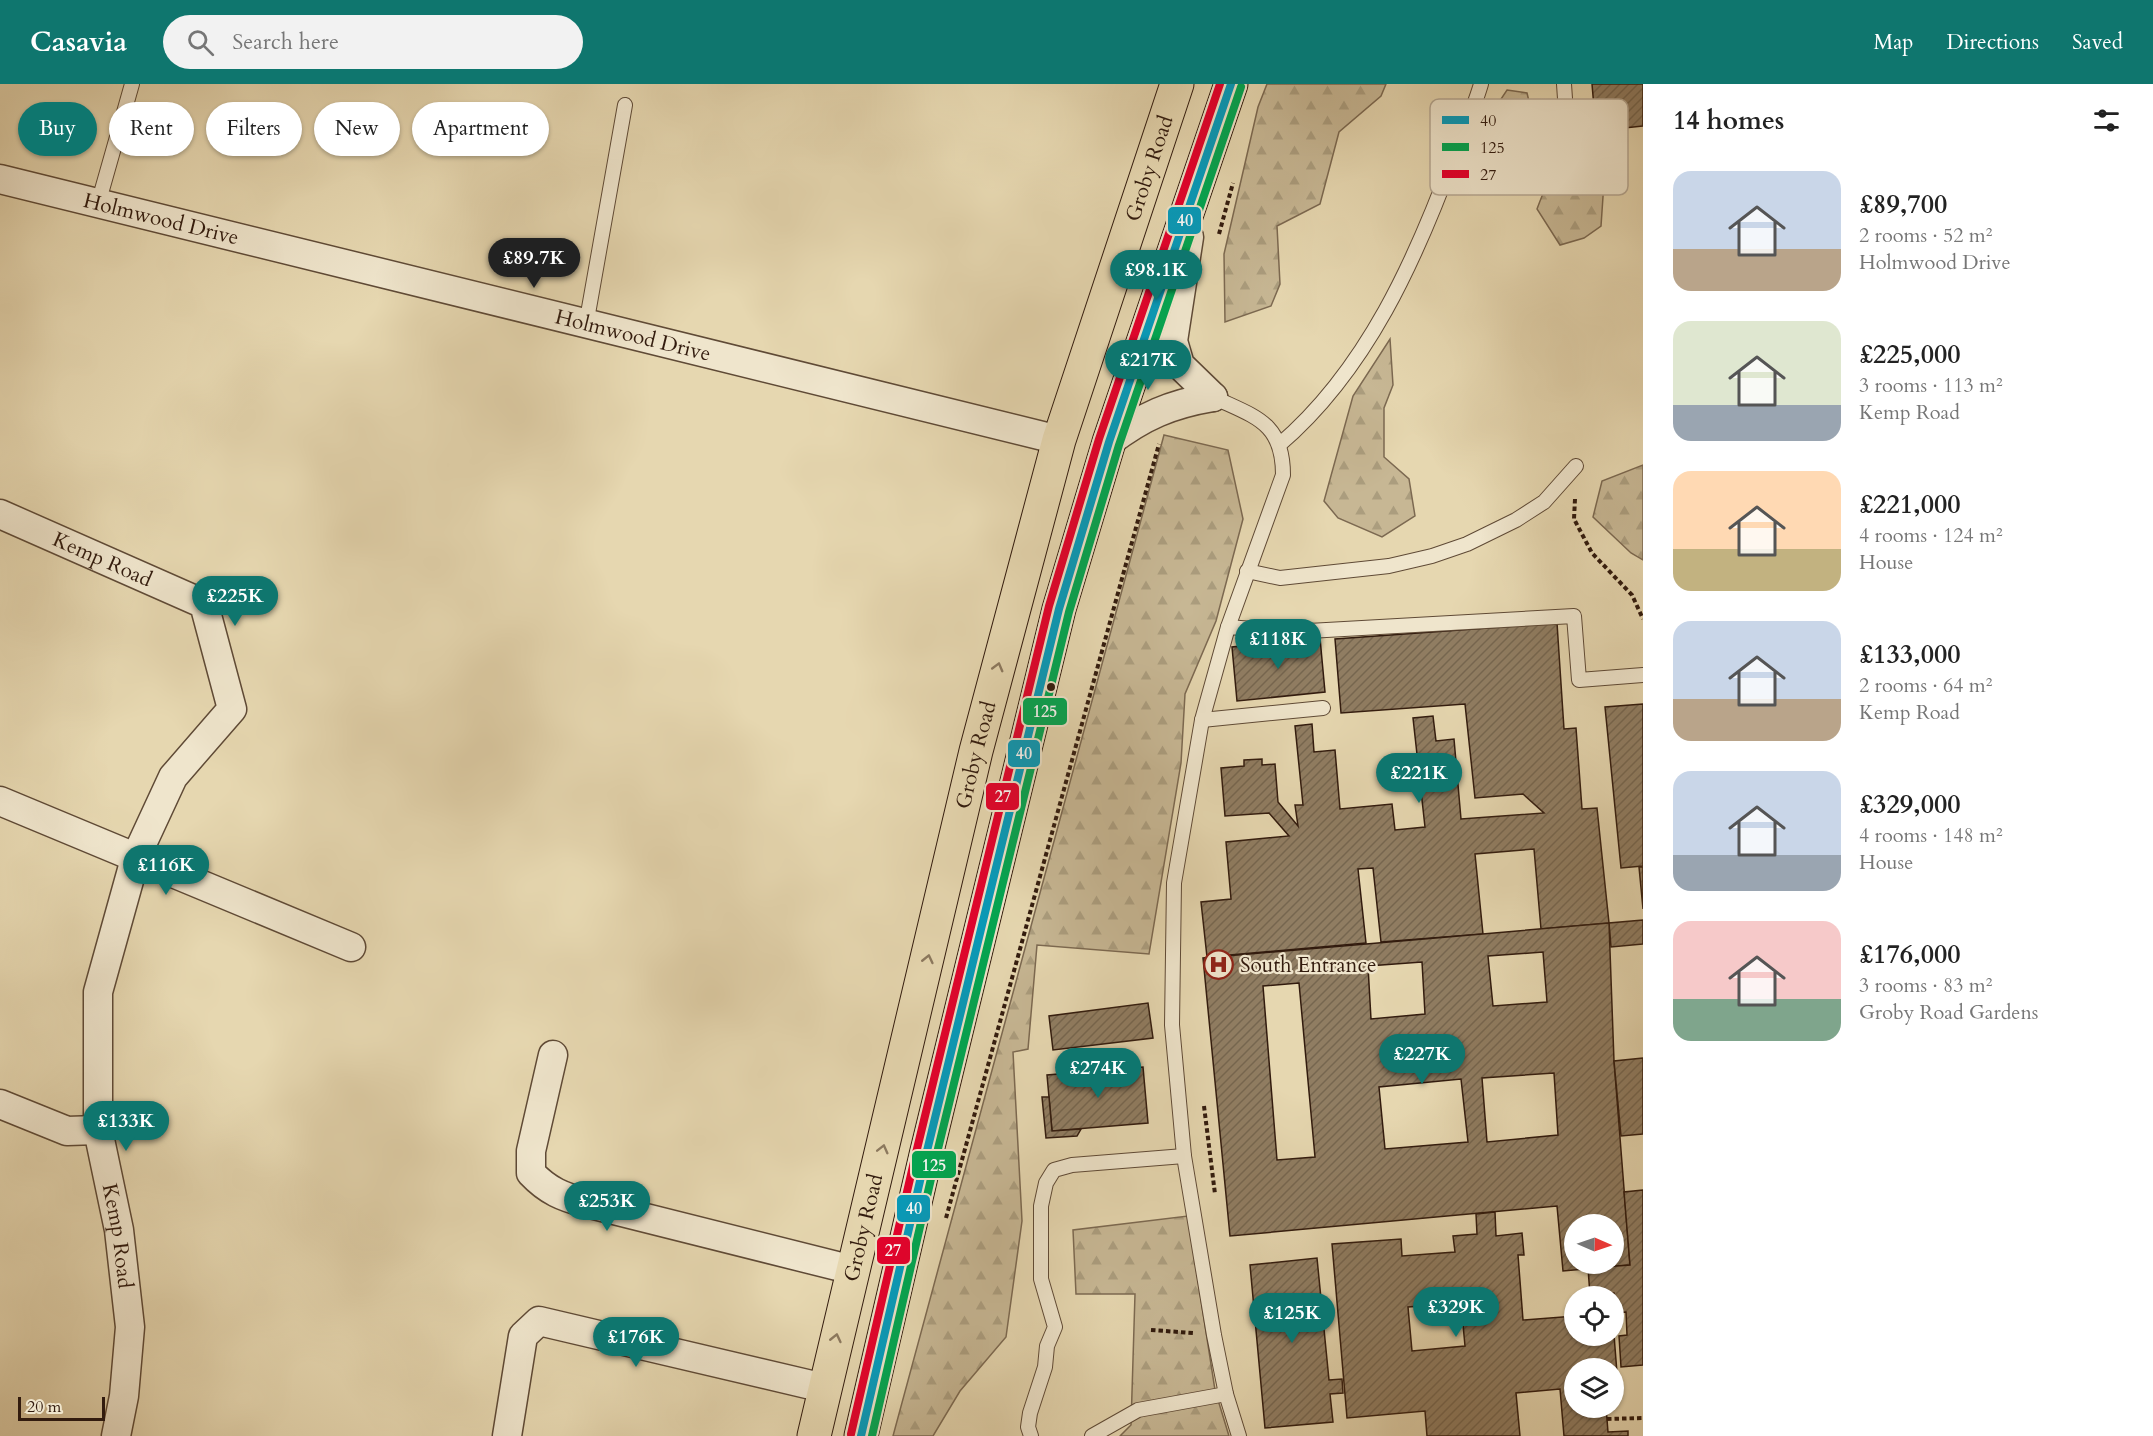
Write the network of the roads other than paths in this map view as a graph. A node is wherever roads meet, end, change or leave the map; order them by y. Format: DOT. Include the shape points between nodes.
graph roads {
  1 [pos="132,84"];
  2 [pos="1177,84"];
  3 [pos="1231,84"];
  4 [pos="1481,84"];
  5 [pos="1564,84"];
  6 [pos="1475,99"];
  7 [pos="1565,99"];
  8 [pos="625,105"];
  9 [pos="1198,176"];
  10 [pos="0,179"];
  11 [pos="1439,195"];
  12 [pos="98,204"];
  13 [pos="586,326"];
  14 [pos="1213,397"];
  15 [pos="1059,440"];
  16 [pos="1109,442"];
  17 [pos="1279,445"];
  18 [pos="1576,466"];
  19 [pos="0,514"];
  20 [pos="1247,570"];
  21 [pos="1228,627"];
  22 [pos="1643,675"];
  23 [pos="1323,708"];
  24 [pos="1202,720"];
  25 [pos="0,801"];
  26 [pos="135,859"];
  27 [pos="351,947"];
  28 [pos="553,1055"];
  29 [pos="0,1104"];
  30 [pos="98,1130"];
  31 [pos="1184,1156"];
  32 [pos="853,1270"];
  33 [pos="824,1388"];
  34 [pos="1226,1394"];
  35 [pos="116,1436"];
  36 [pos="507,1436"];
  37 [pos="814,1436"];
  38 [pos="861,1436"];
  39 [pos="1031,1436"];
  40 [pos="1092,1436"];
  41 [pos="1239,1436"];
  1 -- 12 [label="lane"];
  2 -- 15 [label="highway, Groby Road"];
  3 -- 9 [label="highway, Groby Road"];
  4 -- 6 [label="lane"];
  5 -- 7 [label="lane"];
  8 -- 13 [label="lane"];
  9 -- 14 [label="street" via="1173,341 1180,365"];
  9 -- 16 [label="highway, Groby Road"];
  10 -- 12 [label="street, Holmwood Drive"];
  11 -- 17 [label="lane" via="1409,264 1340,382 1306,422"];
  12 -- 13 [label="street, Holmwood Drive"];
  13 -- 15 [label="street, Holmwood Drive"];
  14 -- 16 [label="street" via="1162,410 1133,423"];
  14 -- 17 [label="lane" via="1263,421"];
  32 -- 15 [label="highway, Groby Road, one-way" via="976,752"];
  16 -- 38 [label="highway, Groby Road" via="1059,609"];
  17 -- 20 [label="lane" via="1283,475"];
  18 -- 20 [label="lane" via="1544,502 1516,520 1432,556 1389,566 1280,578"];
  19 -- 26 [label="street, Kemp Road" via="204,604 232,709 173,777"];
  20 -- 21 [label="lane"];
  21 -- 22 [label="lane" via="1291,632 1574,616 1579,680"];
  21 -- 24 [label="lane"];
  23 -- 24 [label="lane"];
  24 -- 31 [label="lane" via="1174,882 1172,1025"];
  25 -- 26 [label="street"];
  26 -- 27 [label="street"];
  26 -- 30 [label="street, Kemp Road" via="98,992"];
  28 -- 32 [label="street" via="531,1151 531,1173 545,1188 577,1201"];
  29 -- 30 [label="street" via="67,1131"];
  30 -- 35 [label="street, Kemp Road" via="119,1230 130,1327"];
  31 -- 34 [label="lane"];
  31 -- 39 [label="lane" via="1072,1165 1054,1170 1046,1184 1041,1206 1041,1279 1055,1327 1030,1413"];
  33 -- 32 [label="highway, Groby Road, one-way"];
  33 -- 36 [label="street" via="539,1321 523,1336"];
  33 -- 37 [label="highway, Groby Road"];
  34 -- 40 [label="lane" via="1138,1410"];
  34 -- 41 [label="lane"];
}
